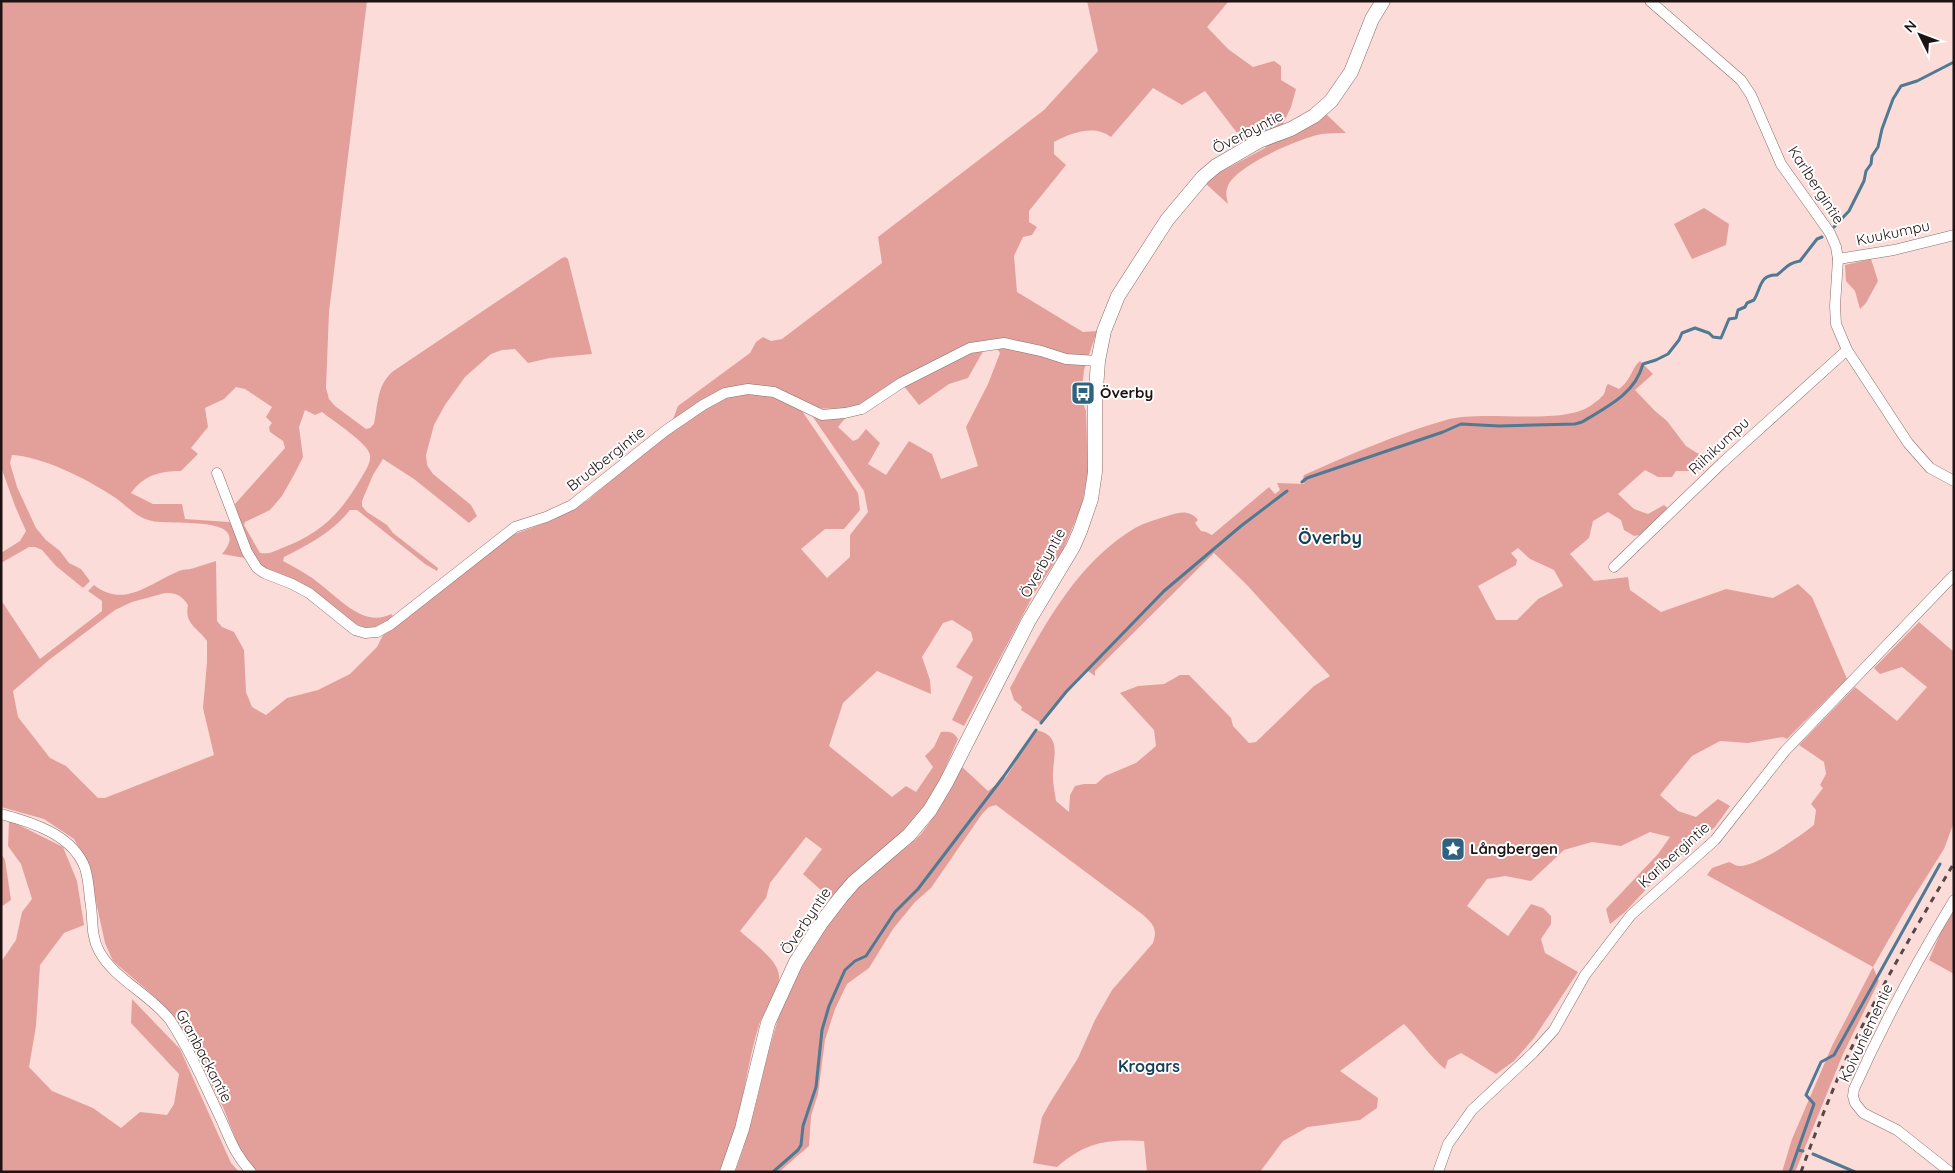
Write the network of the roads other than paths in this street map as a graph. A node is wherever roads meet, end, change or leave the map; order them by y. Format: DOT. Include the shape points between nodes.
graph roads {
  1 [pos="1383,1"];
  2 [pos="1650,1"];
  3 [pos="1954,235"];
  4 [pos="1838,260"];
  5 [pos="1847,350"];
  6 [pos="1098,361"];
  7 [pos="216,474"];
  8 [pos="1954,481"];
  9 [pos="1614,567"];
  10 [pos="1954,575"];
  11 [pos="1,814"];
  12 [pos="1954,900"];
  13 [pos="251,1172"];
  14 [pos="727,1172"];
  15 [pos="1438,1172"];
  16 [pos="1950,1172"];
  1 -- 6 [label="street, Överbyntie" via="1372,19 1351,72 1326,106 1291,129 1259,141 1216,166 1190,190 1151,242 1118,296 1104,331"];
  2 -- 4 [label="street, Karlbergintie" via="1741,80 1751,95 1781,164 1830,233"];
  3 -- 4 [label="street, Kuukumpu"];
  4 -- 5 [label="street, Karlbergintie" via="1836,324"];
  5 -- 8 [label="street, Karlbergintie" via="1913,449 1930,468"];
  5 -- 9 [label="street, Riihikumpu" via="1722,463"];
  6 -- 7 [label="street, Brudbergintie" via="1066,360 1004,343 970,348 902,383 862,409 822,415 774,392 748,389 725,393 665,431 572,505 515,527 377,632 354,630 309,593 257,568 247,552"];
  6 -- 14 [label="street, Överbyntie" via="1093,485 1086,514 1072,547 1028,622 930,810 909,835 840,897 796,962 768,1022 744,1121"];
  10 -- 15 [label="street, Karlbergintie" via="1784,751 1715,840 1631,915 1584,975 1554,1030 1472,1110 1448,1144"];
  11 -- 13 [label="street, Granbackantie" via="35,824 66,842 76,853 88,881 91,923 99,950 170,1020 235,1151"];
  12 -- 16 [label="street, Koivuniementie" via="1880,1032 1853,1096 1863,1113 1897,1130"];
}
